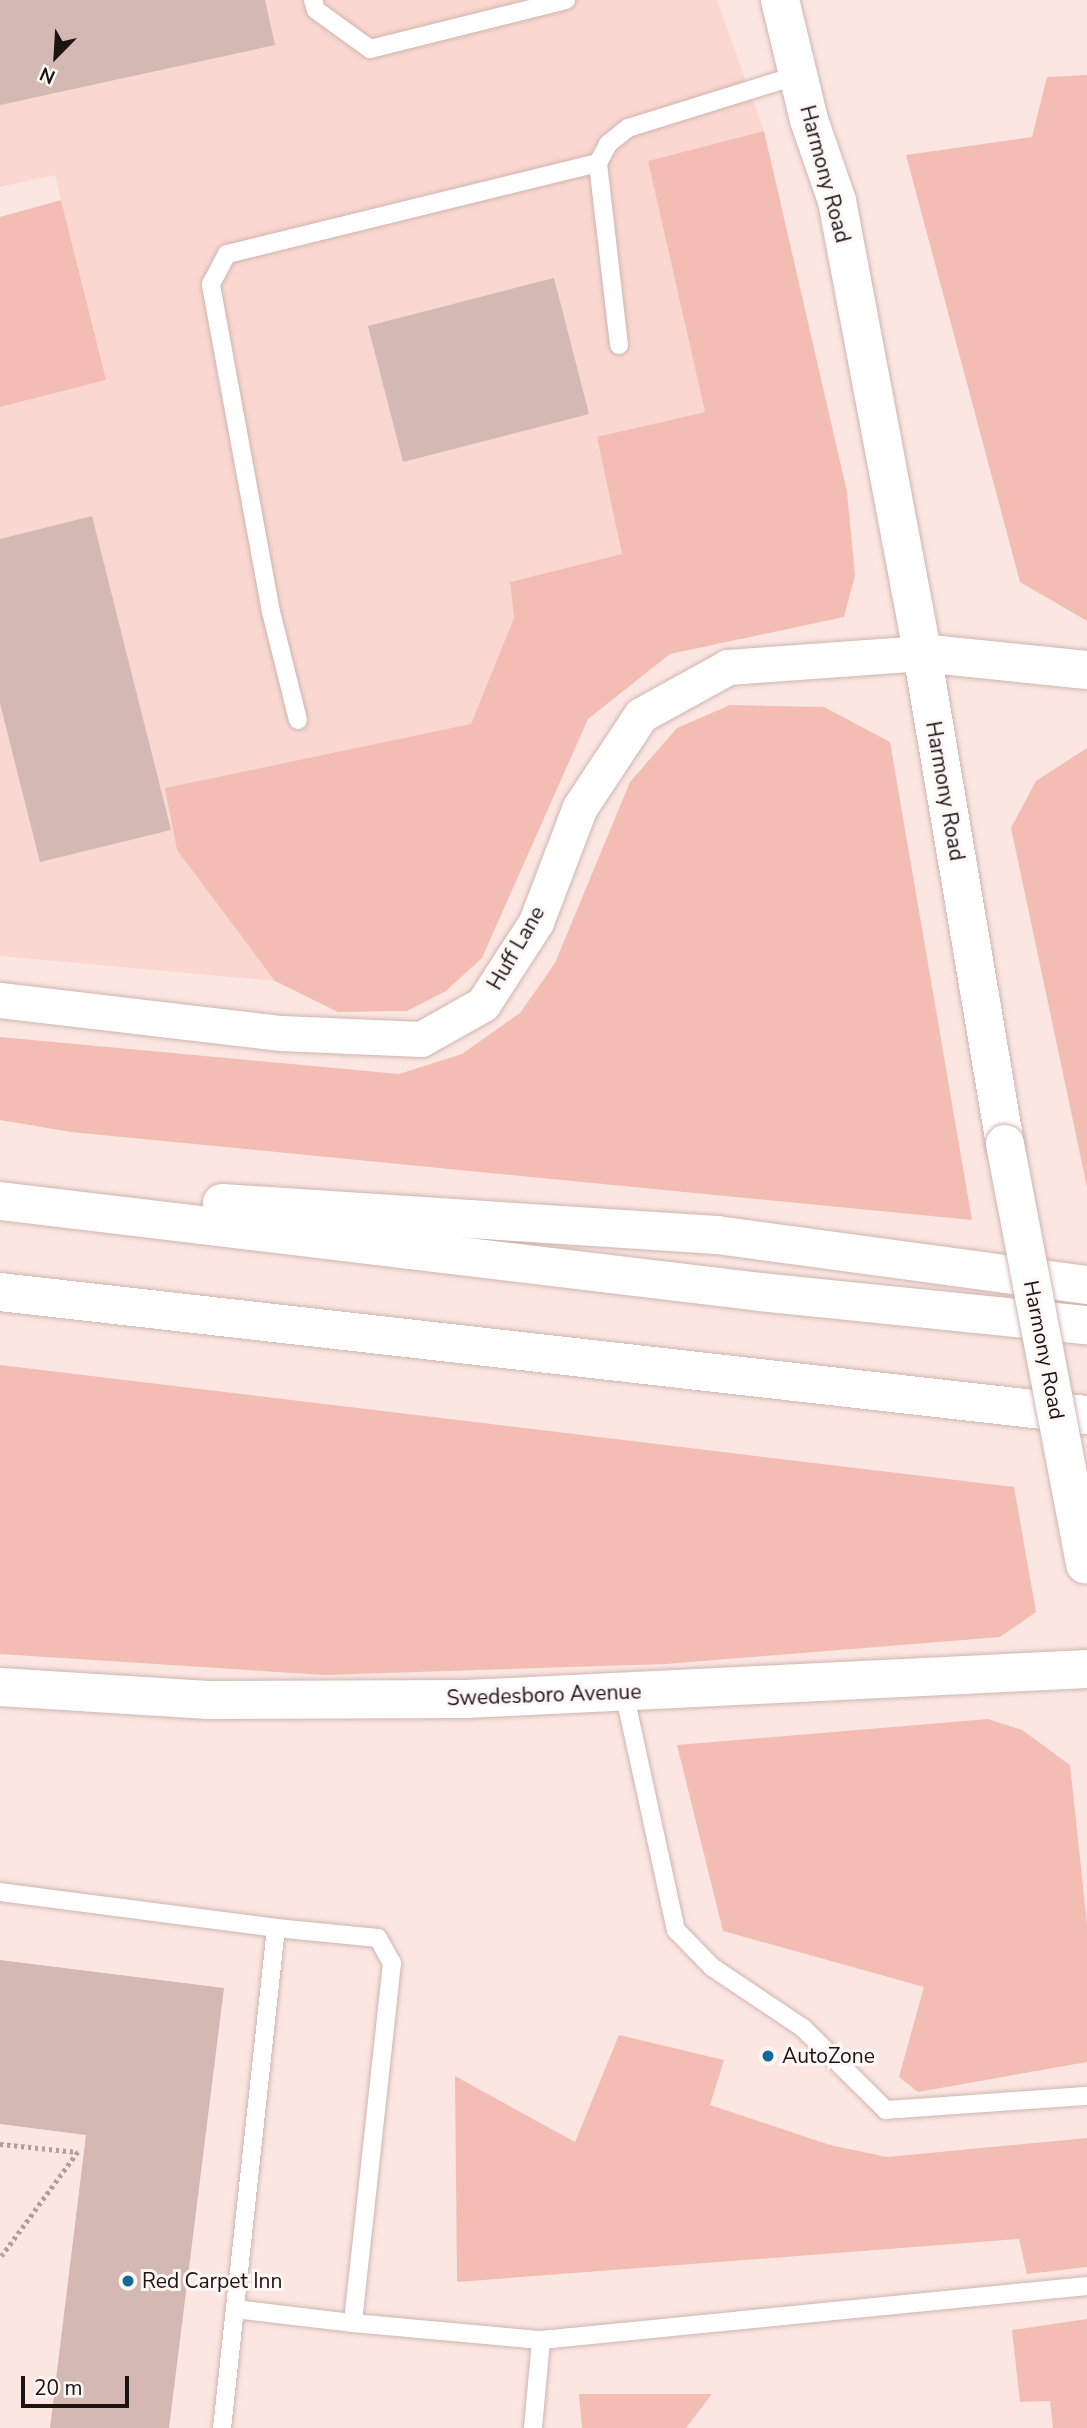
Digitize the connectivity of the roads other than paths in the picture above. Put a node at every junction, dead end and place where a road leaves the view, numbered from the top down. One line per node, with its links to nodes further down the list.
1 (313, 0): 2 (lane)
2 (566, 0)
3 (780, 0): 4 (main road, Harmony Road)
4 (798, 75): 5 (lane); 7 (main road, Harmony Road)
5 (598, 163): 6 (lane); 9 (lane)
6 (619, 345)
7 (922, 653): 8 (main road); 10 (street, Huff Lane); 17 (main road, Harmony Road, bridge)
8 (1087, 670)
9 (298, 720)
10 (0, 1000)
11 (0, 1189): 13 (main road)
12 (0, 1201): 15 (main road)
13 (1087, 1285)
14 (0, 1292): 16 (main road)
15 (1087, 1325)
16 (1087, 1415)
17 (1086, 1576)
18 (1087, 1669): 20 (main road, Swedesboro Avenue)
19 (0, 1687): 20 (main road, Swedesboro Avenue)
20 (624, 1692): 23 (lane)
21 (0, 1892): 22 (lane)
22 (276, 1928): 25 (lane); 26 (lane)
23 (1087, 2096)
24 (1087, 2286): 27 (lane)
25 (235, 2309): 26 (lane); 28 (lane)
26 (354, 2323): 27 (lane)
27 (541, 2340): 29 (lane)
28 (222, 2428)
29 (533, 2428)

